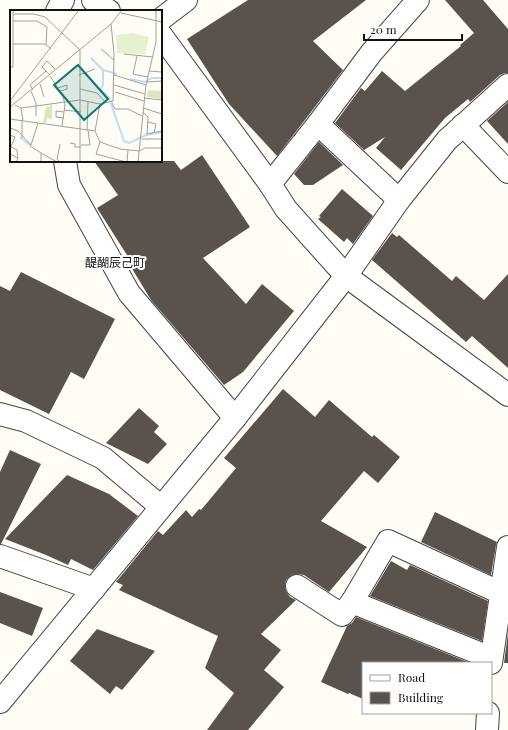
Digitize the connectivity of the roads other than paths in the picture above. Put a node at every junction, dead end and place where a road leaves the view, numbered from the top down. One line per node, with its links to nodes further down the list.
1 (63, 0): 5 (street)
2 (92, 0): 6 (street)
3 (186, 0): 7 (street)
4 (418, 0): 10 (street)
5 (57, 10)
6 (107, 10)
7 (162, 18)
8 (162, 36): 14 (street)
9 (508, 85): 11 (street)
10 (318, 124): 14 (street); 15 (street)
11 (463, 125): 13 (street); 15 (street)
12 (65, 162): 19 (street)
13 (508, 172)
14 (270, 184): 16 (street)
15 (399, 200): 16 (street)
16 (346, 276): 17 (street); 19 (street)
17 (508, 395)
18 (0, 414): 20 (street)
19 (235, 418): 20 (street)
20 (161, 507): 24 (street)
21 (508, 547): 25 (street)
22 (0, 556): 24 (street)
23 (298, 586): 26 (street)
24 (94, 589): 28 (street)
25 (501, 593): 26 (street); 27 (street)
26 (352, 602): 27 (street)
27 (491, 660)
28 (0, 702)
29 (488, 714): 30 (street)
30 (487, 730)

